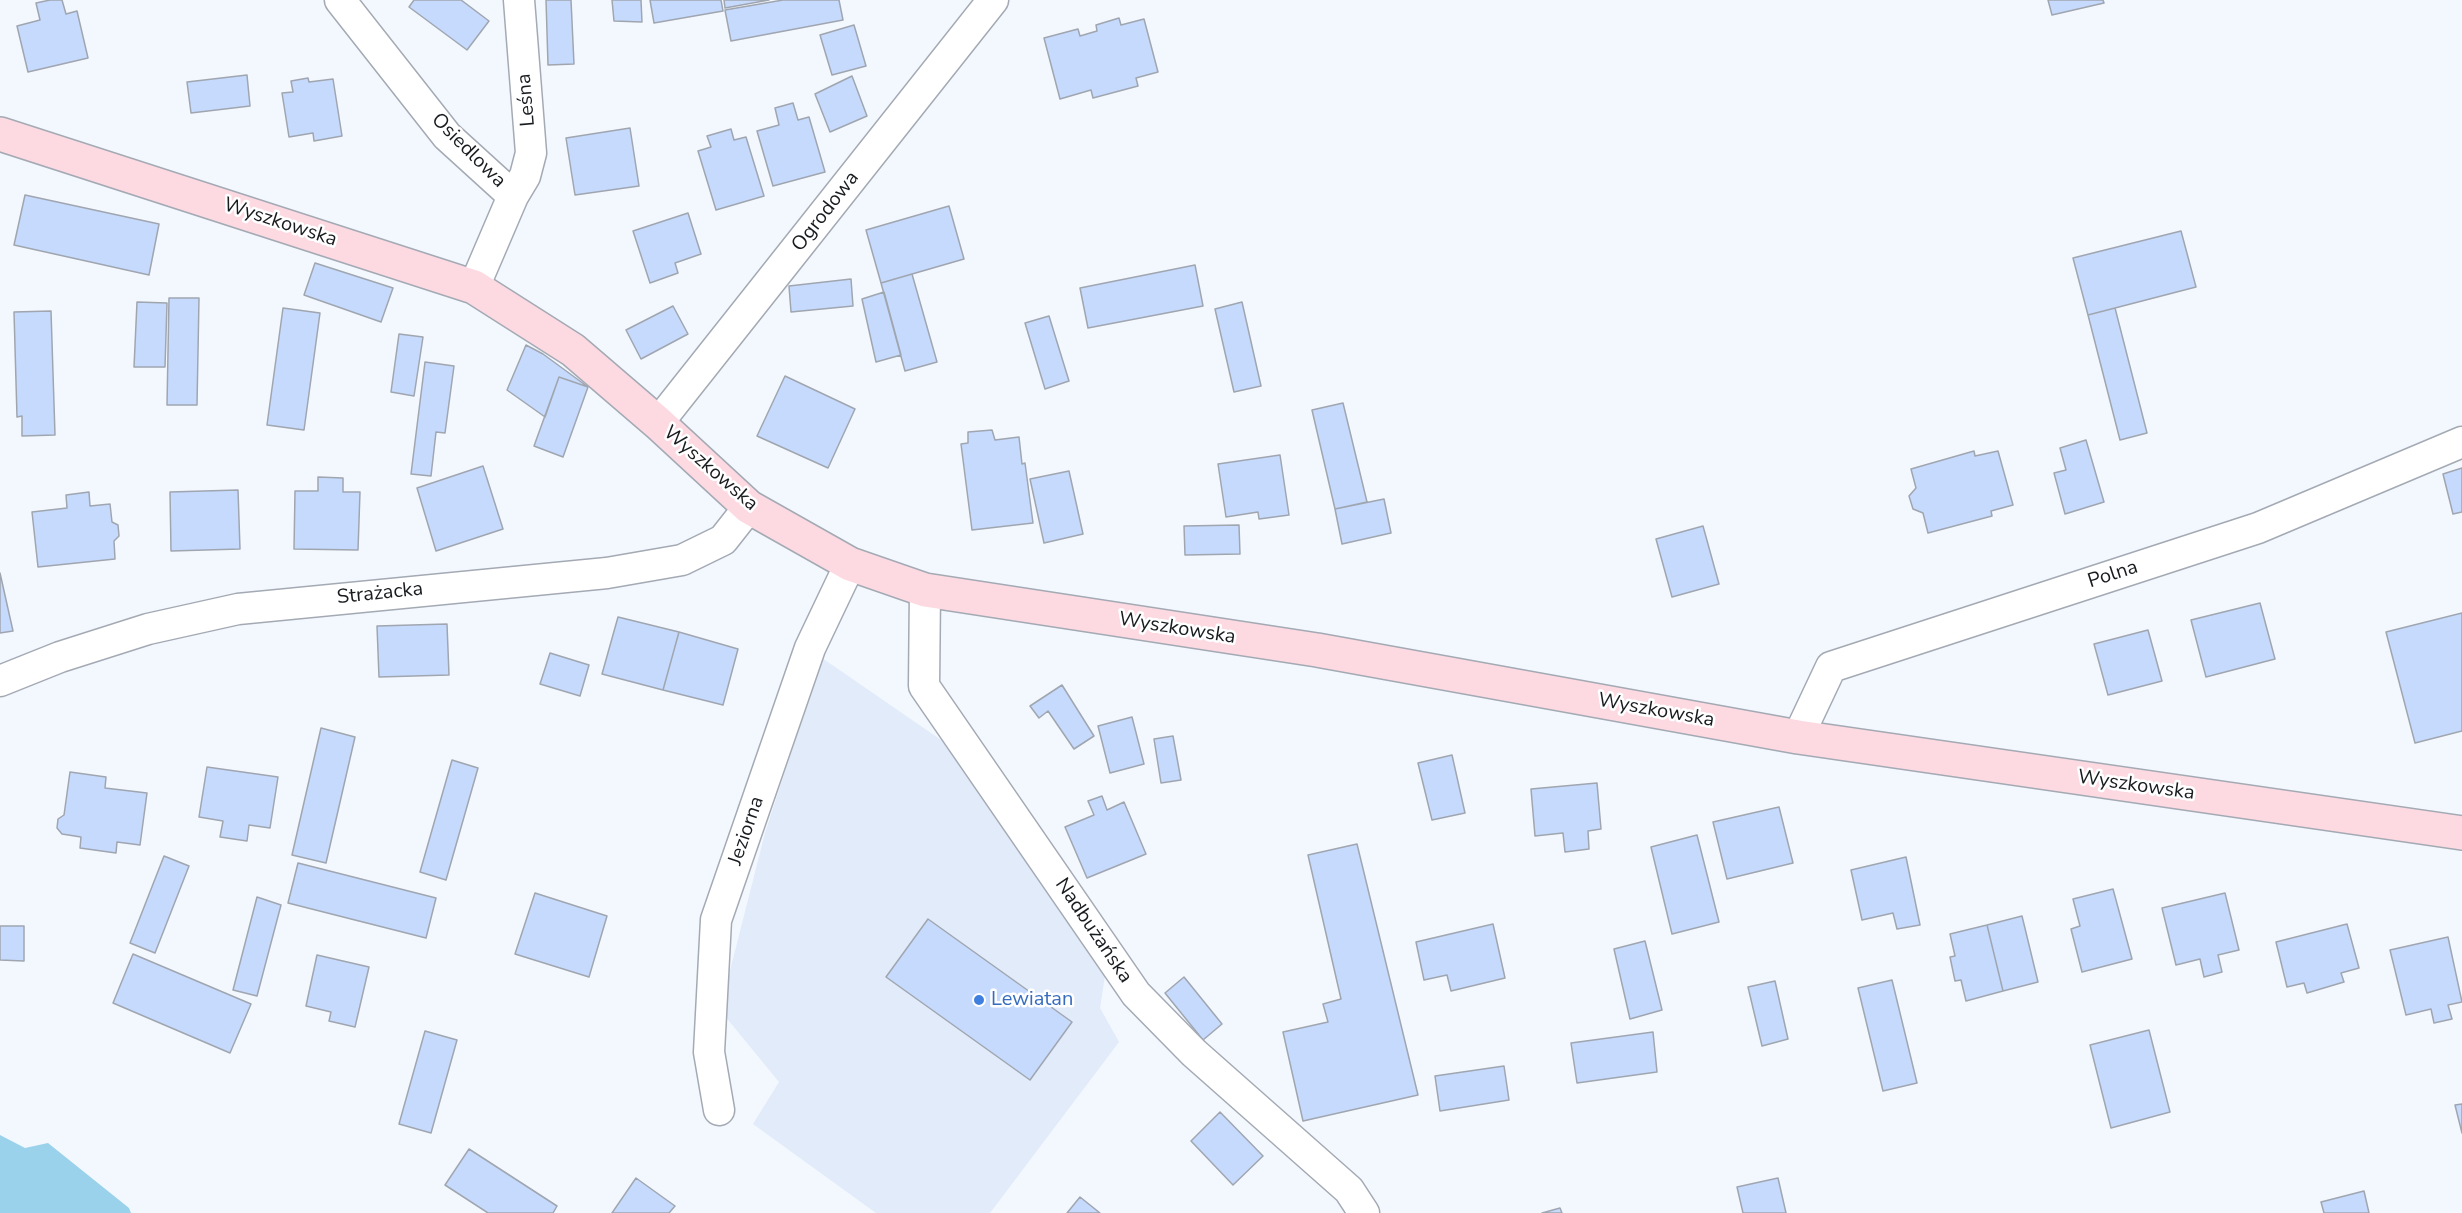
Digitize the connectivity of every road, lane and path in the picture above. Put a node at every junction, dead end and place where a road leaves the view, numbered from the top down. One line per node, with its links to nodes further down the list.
1 (340, 0): 5 (street, Osiedlowa)
2 (519, 0): 5 (street, Leśna)
3 (993, 0): 7 (street, Ogrodowa)
4 (0, 134): 6 (street, Wyszkowska)
5 (513, 196): 6 (street, Osiedlowa)
6 (474, 287): 7 (street, Wyszkowska)
7 (658, 423): 9 (street, Wyszkowska)
8 (2462, 442): 13 (street, Polna)
9 (749, 507): 10 (street, Wyszkowska); 12 (street, Strażacka)
10 (849, 564): 11 (street, Wyszkowska); 15 (street, Jeziorna)
11 (925, 590): 13 (street, Wyszkowska); 16 (street, Nadbużańska)
12 (0, 681)
13 (1798, 737): 14 (street, Wyszkowska)
14 (2462, 833)
15 (719, 1110)
16 (1364, 1213)

